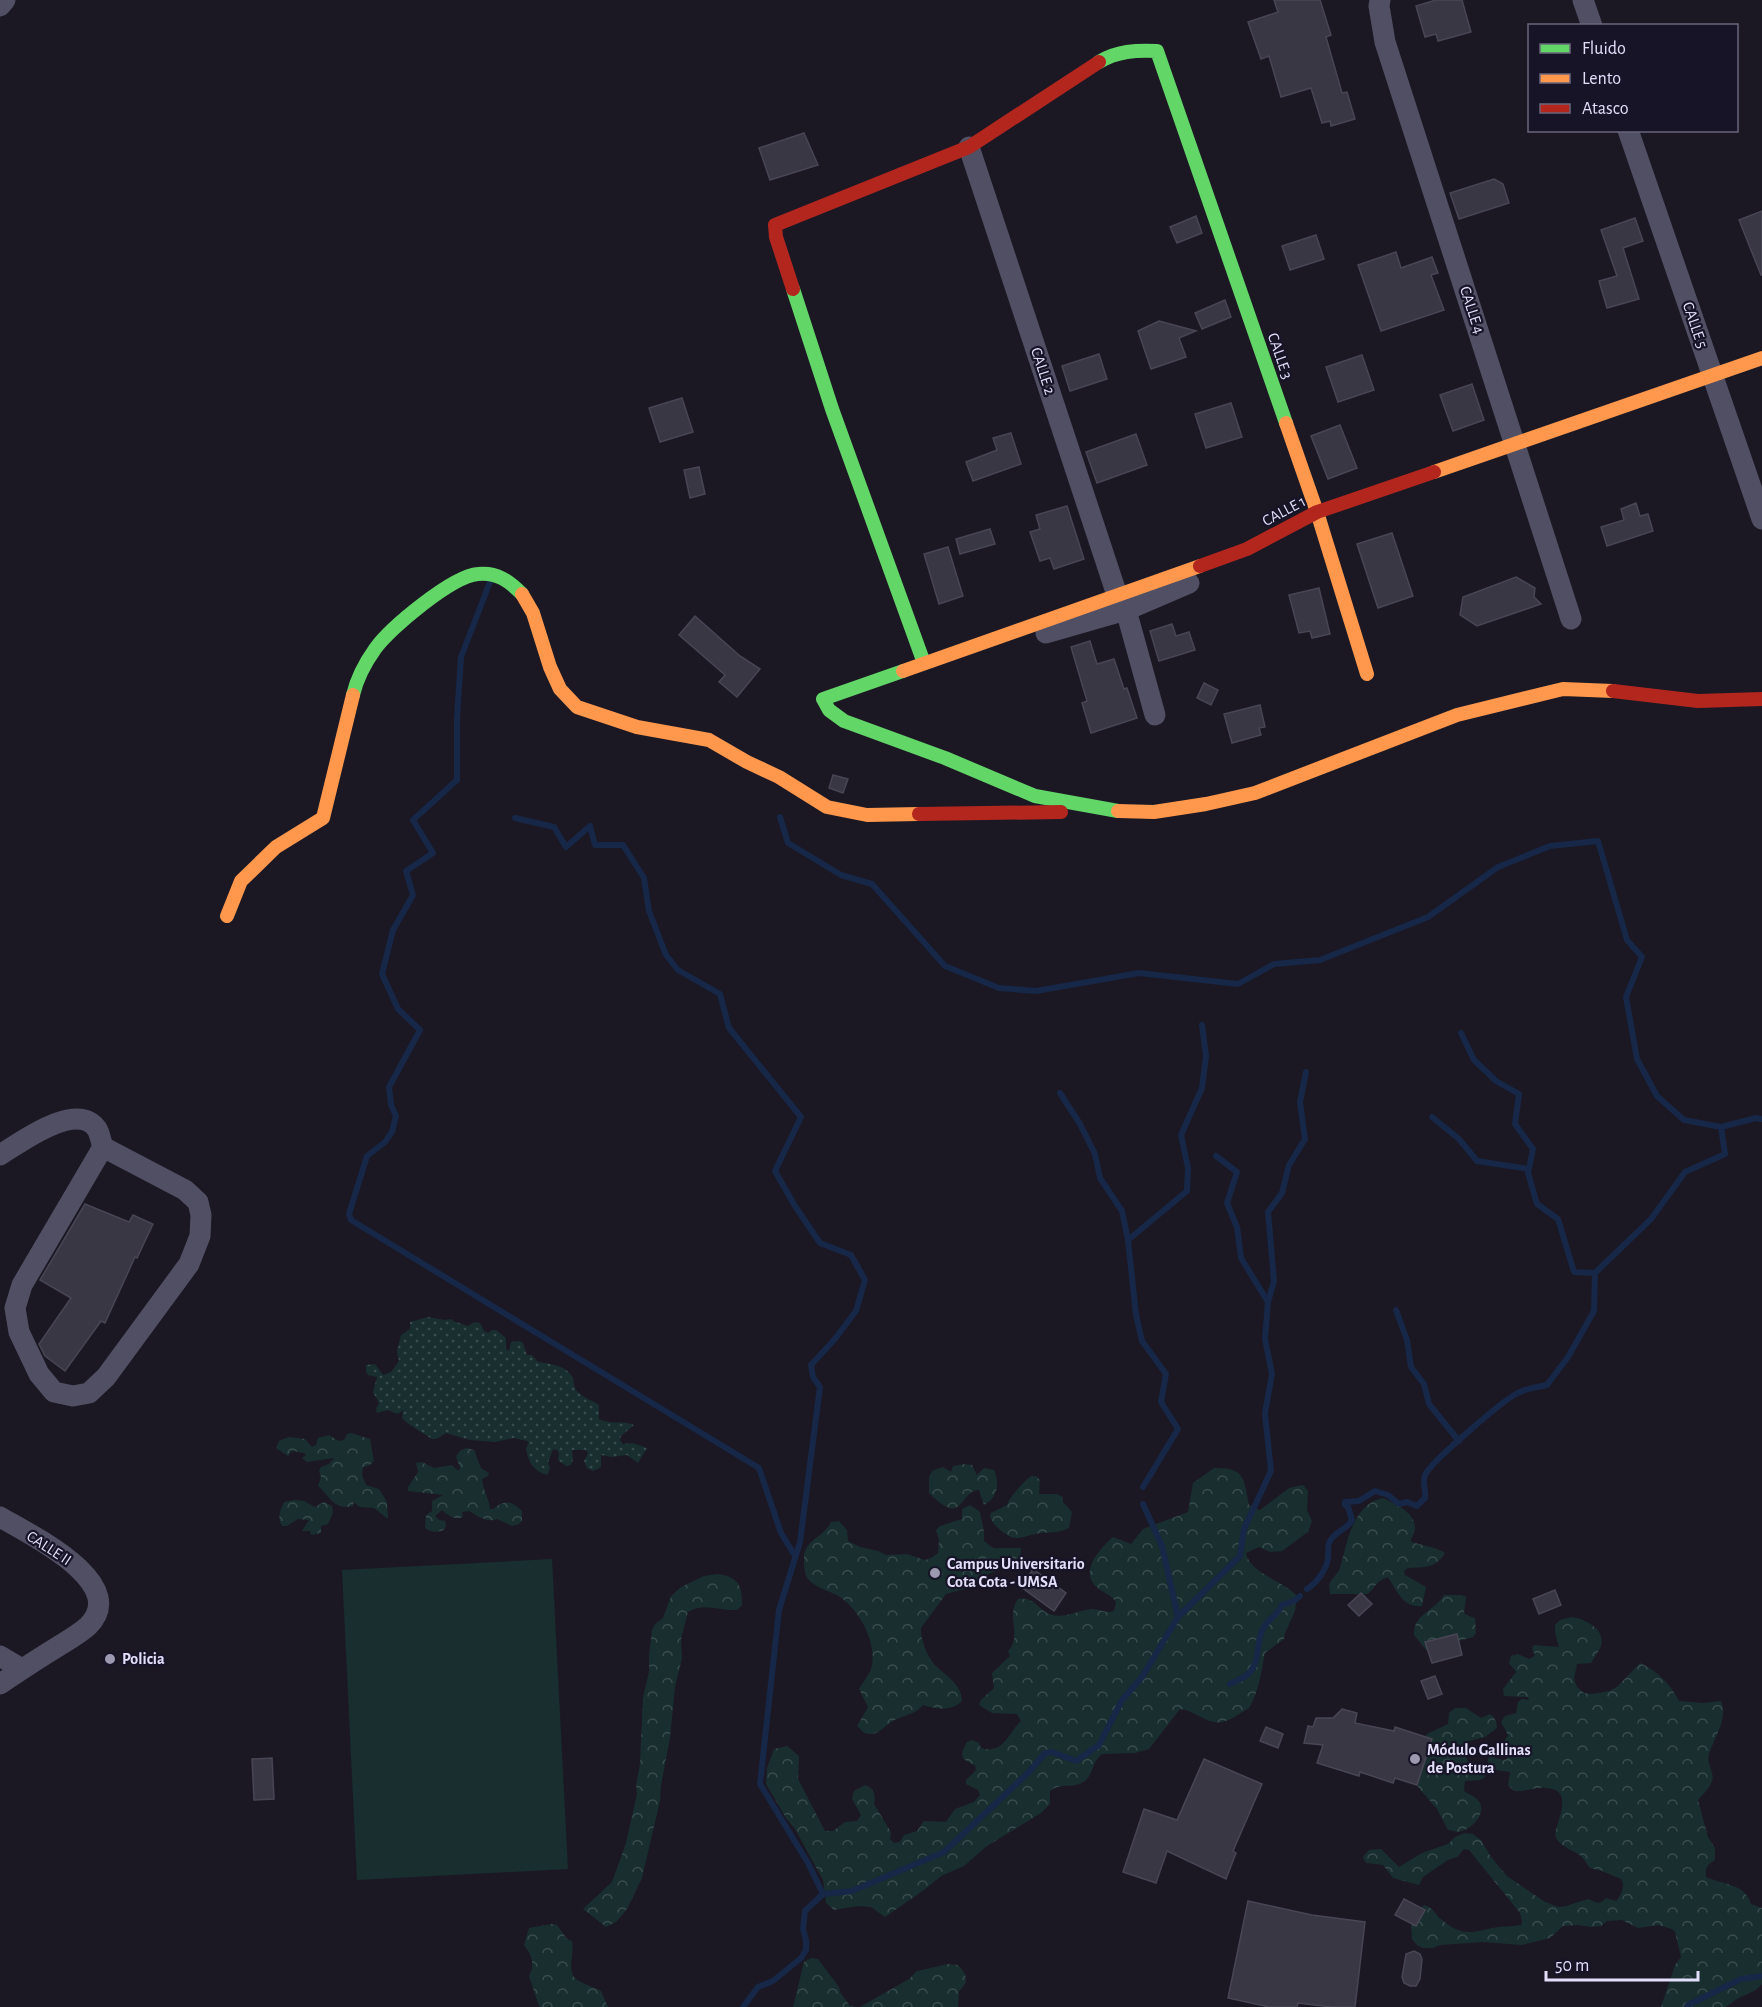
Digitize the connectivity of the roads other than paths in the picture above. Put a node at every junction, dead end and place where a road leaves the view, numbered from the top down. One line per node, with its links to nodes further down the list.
1 (5, 0): 4 (street)
2 (1380, 0): 10 (street, CALLE 4)
3 (1583, 0): 5 (street)
4 (0, 6)
5 (1591, 24)
6 (1629, 132): 9 (street, CALLE 5)
7 (969, 147): 11 (street, CALLE 3); 14 (street, CALLE 2); 17 (street)
8 (1762, 358): 9 (street, CALLE 1)
9 (1712, 375): 10 (street, CALLE 1); 12 (street, CALLE 5)
10 (1515, 443): 11 (street, CALLE 1); 15 (street, CALLE 4)
11 (1317, 512): 13 (street, CALLE 1); 18 (street, CALLE 3)
12 (1762, 519)
13 (1247, 549): 14 (street)
14 (1121, 602): 16 (street); 20 (street, CALLE 2)
15 (1571, 619)
16 (981, 643): 17 (street)
17 (924, 663): 21 (street)
18 (1367, 674)
19 (1762, 699): 21 (street)
20 (1155, 715)
21 (1110, 811): 22 (street)
22 (227, 916)
23 (103, 1147): 23 (street); 24 (street)
24 (0, 1155)
25 (0, 1517): 27 (street, CALLE II)
26 (0, 1656): 27 (street)
27 (22, 1669): 28 (street, CALLE II)
28 (0, 1684)

